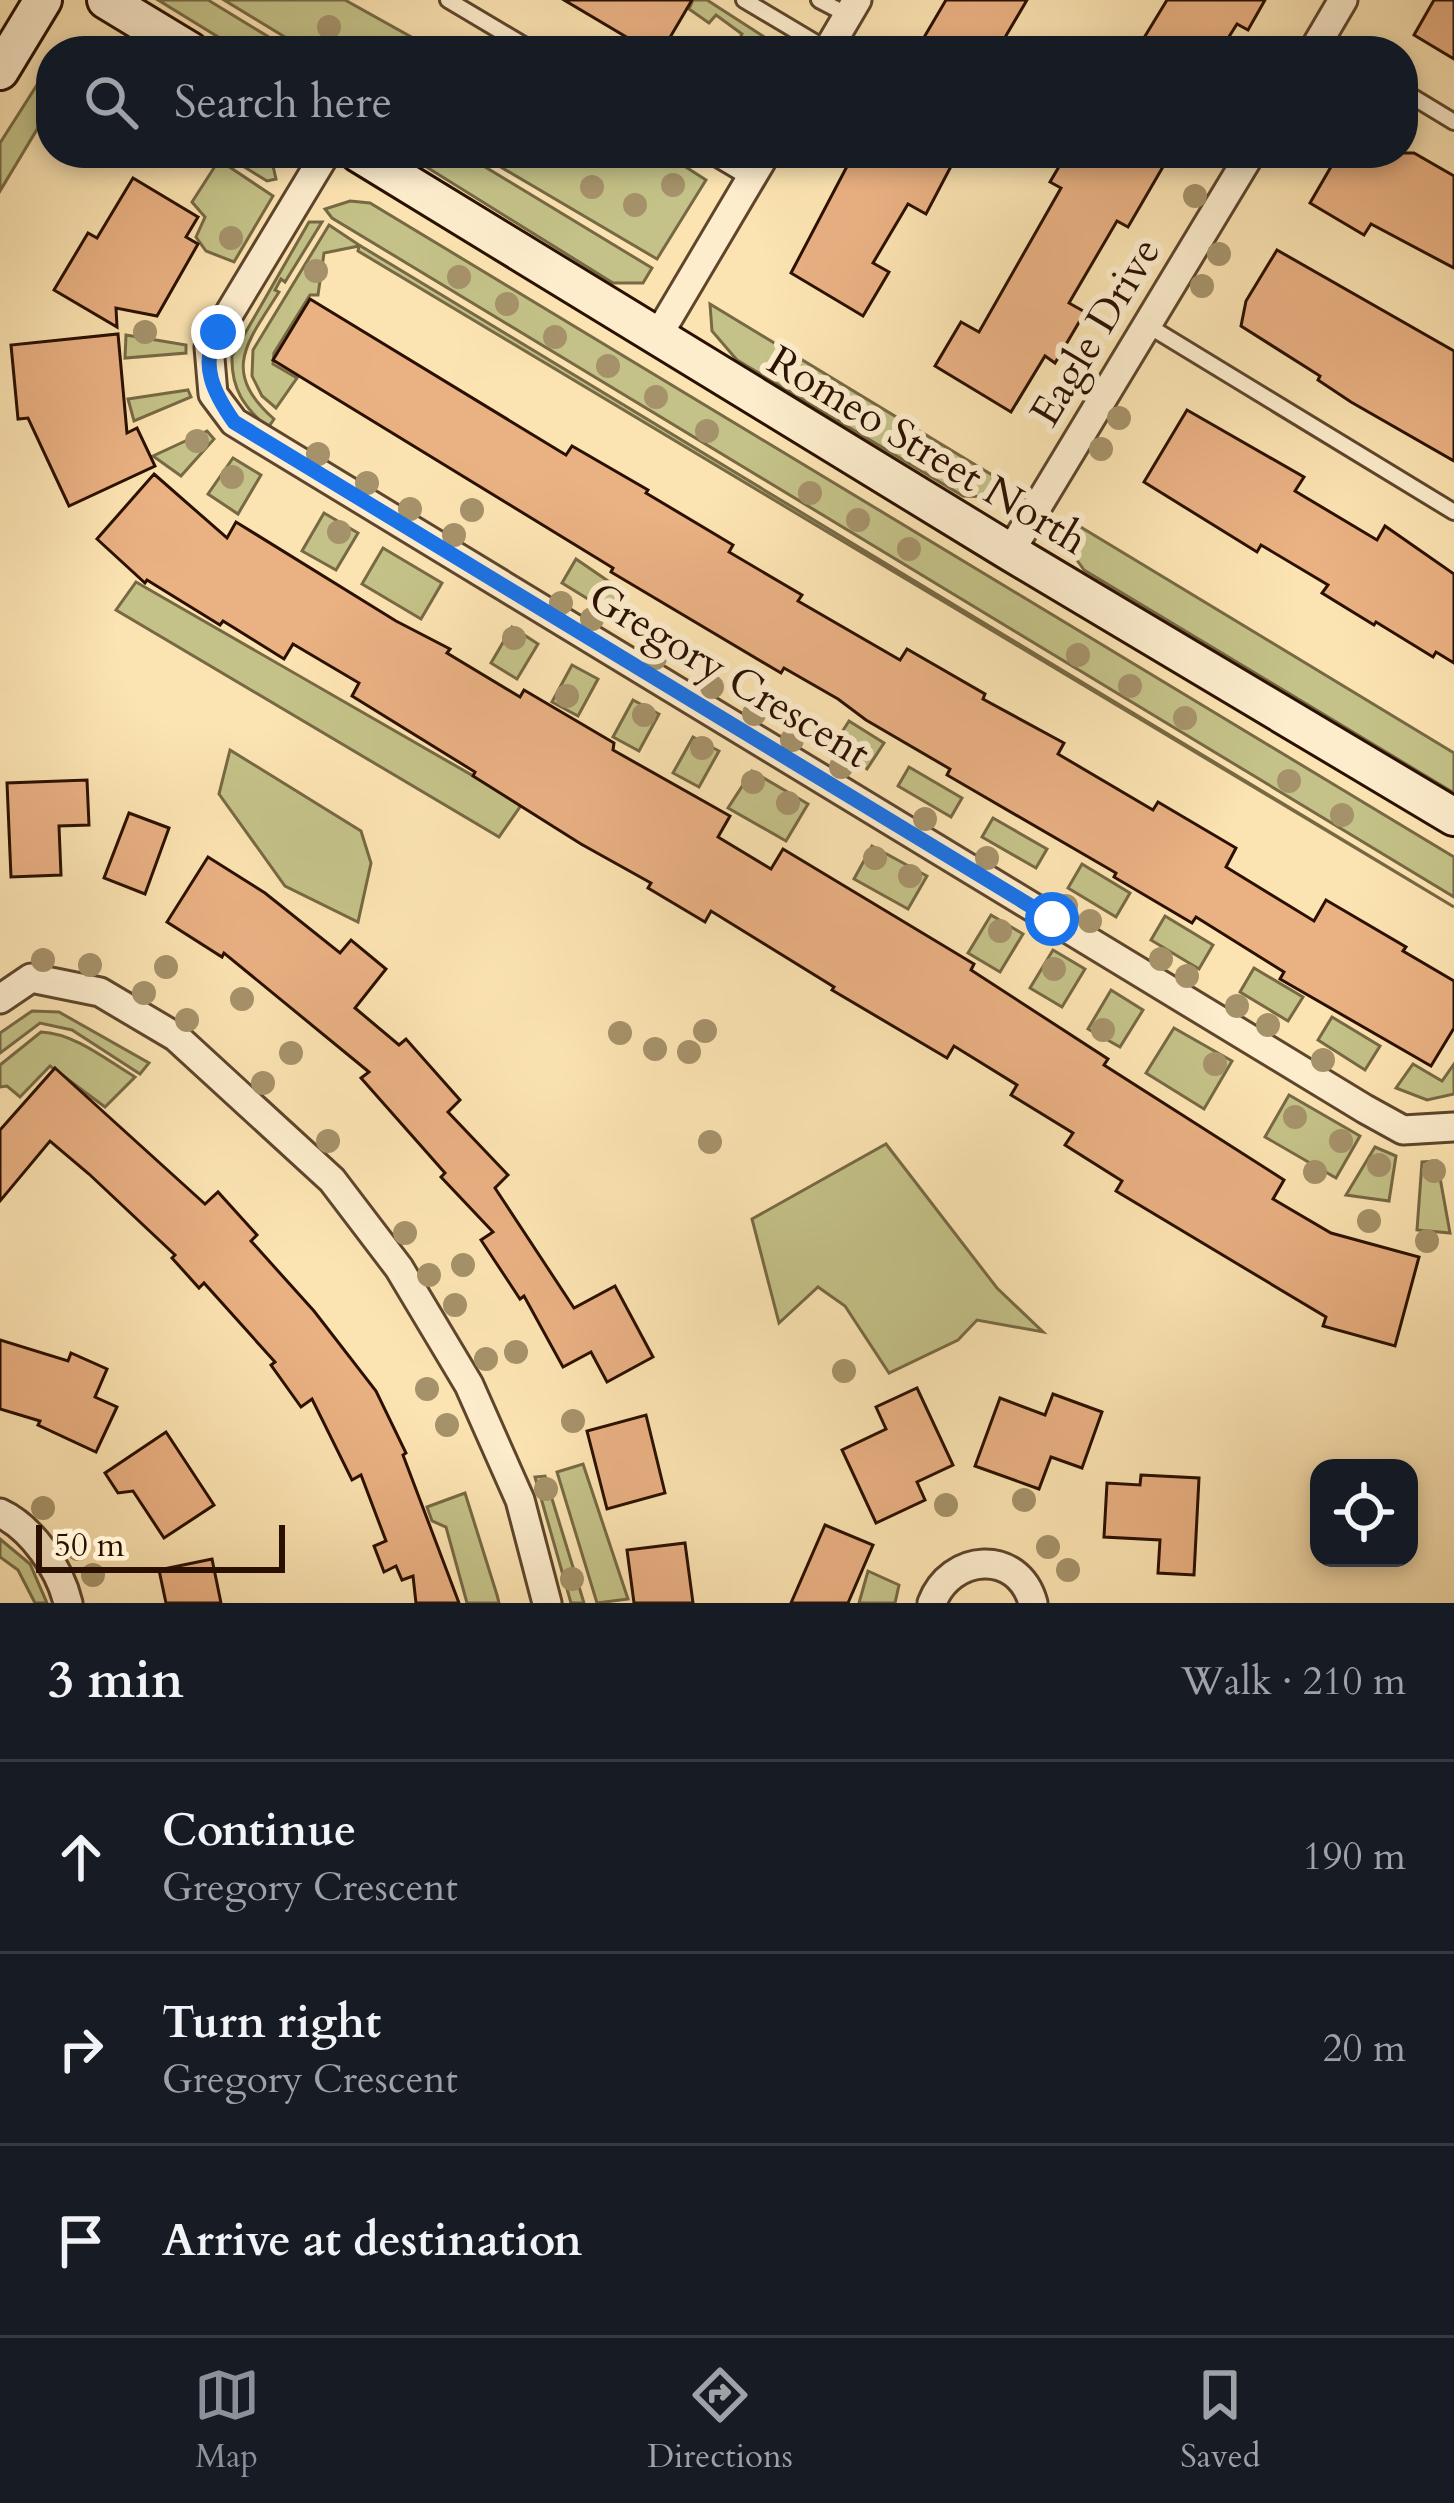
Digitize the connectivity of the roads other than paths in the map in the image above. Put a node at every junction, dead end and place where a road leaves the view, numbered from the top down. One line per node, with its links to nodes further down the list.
1 (43, 0): 13 (main road)
2 (106, 0): 8 (main road)
3 (448, 0): 9 (lane)
4 (744, 0): 10 (lane)
5 (819, 0): 7 (lane)
6 (1343, 0): 12 (street)
7 (852, 8): 11 (street)
8 (165, 36)
9 (509, 36)
10 (803, 36)
11 (836, 36)
12 (1327, 36)
13 (0, 71)
14 (1418, 100): 15 (lane)
15 (1454, 122)
16 (317, 168): 28 (street, Gregory Crescent)
17 (382, 168): 23 (main road, Romeo Street North)
18 (732, 168): 21 (lane)
19 (757, 168): 21 (street)
20 (1242, 168): 22 (street, Eagle Drive)
21 (751, 179): 23 (street)
22 (1147, 325): 24 (lane); 25 (street, Eagle Drive)
23 (657, 337): 25 (main road, Romeo Street North)
24 (1454, 512)
25 (1010, 552): 26 (main road, Romeo Street North)
26 (1454, 818)
27 (0, 999): 31 (street)
28 (1454, 1127)
29 (0, 1513): 30 (street)
30 (68, 1603)
31 (547, 1603)
32 (932, 1603): 33 (street)
33 (1033, 1603)

